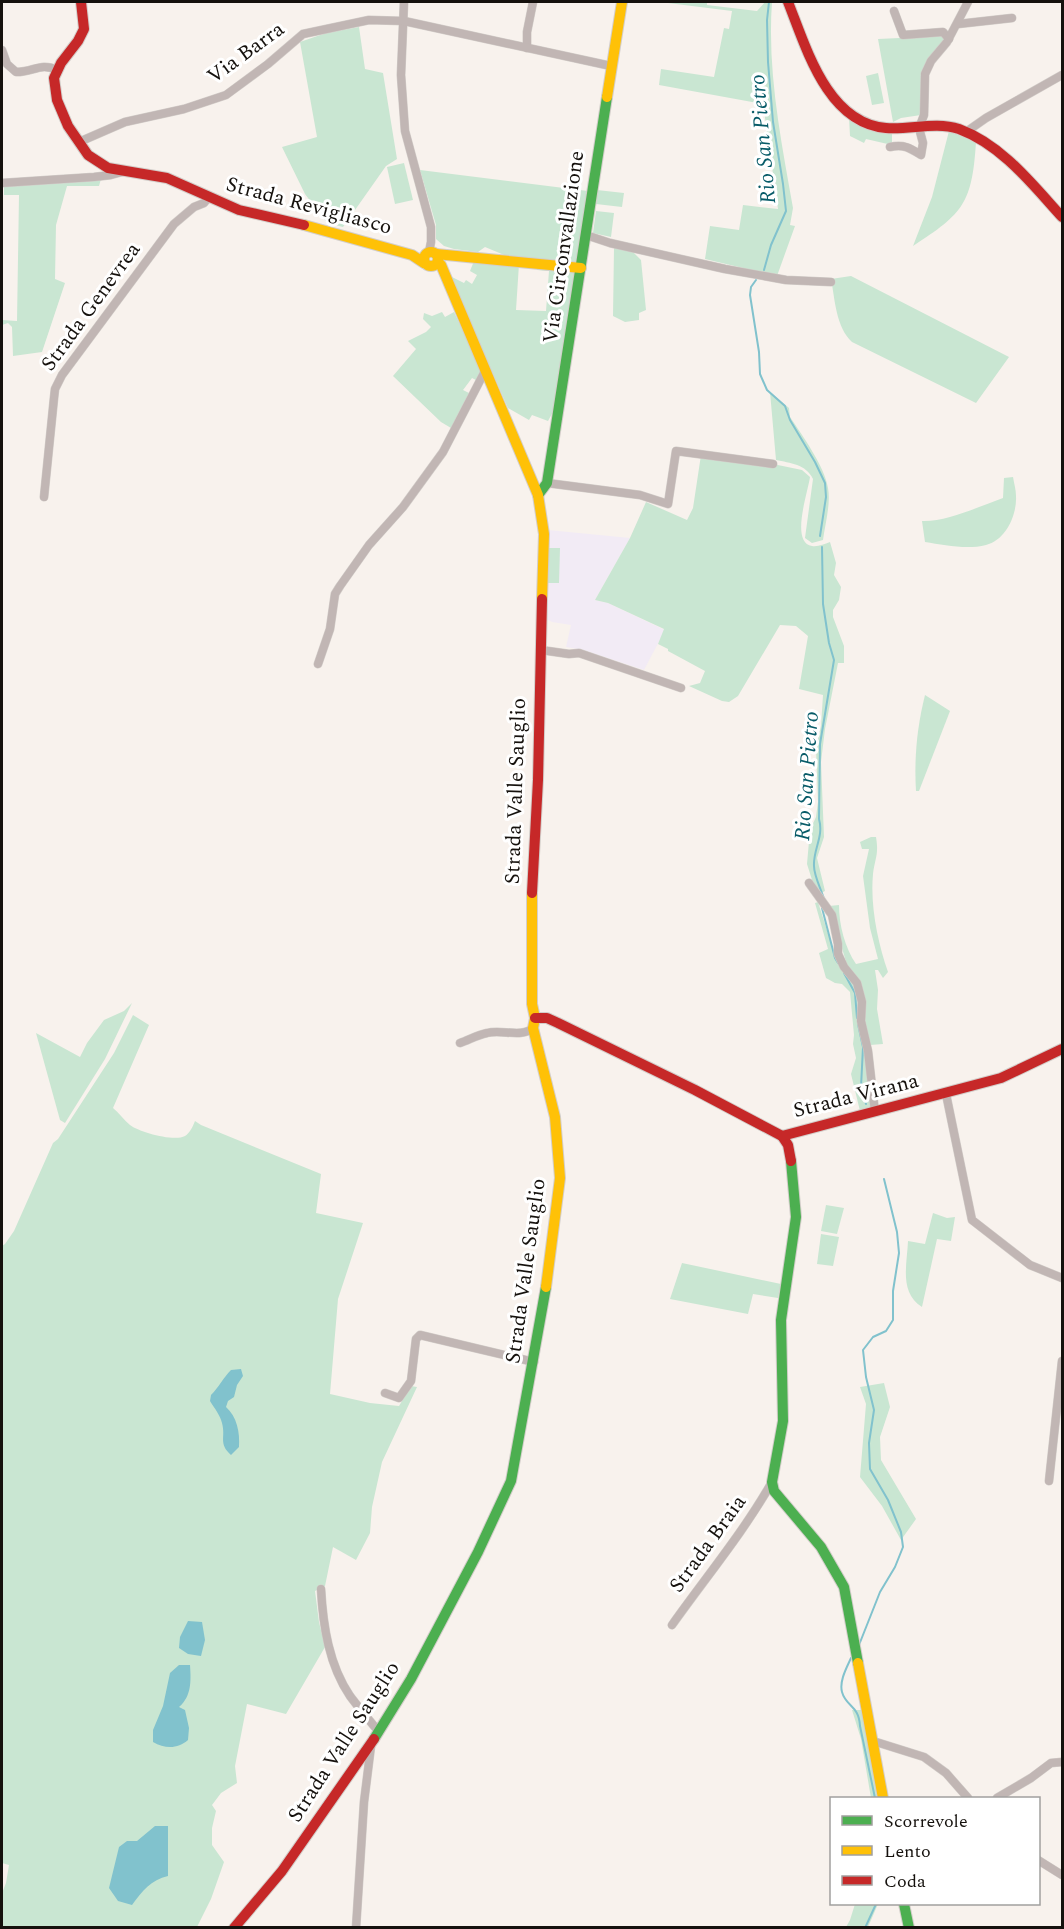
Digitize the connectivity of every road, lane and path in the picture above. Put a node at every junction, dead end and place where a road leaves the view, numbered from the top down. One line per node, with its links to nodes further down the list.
1 (81, 2): 15 (street)
2 (404, 2): 9 (street)
3 (533, 2): 12 (street)
4 (622, 2): 14 (street, Via Circonvallazione)
5 (788, 2): 17 (street)
6 (968, 2): 10 (street)
7 (894, 11): 11 (street)
8 (1012, 18): 10 (street)
9 (404, 21): 12 (street, Via Barra); 19 (street, Via Barra); 26 (street)
10 (958, 24): 11 (street)
11 (949, 39): 17 (street)
12 (527, 48): 14 (street, Via Barra)
13 (2, 50): 15 (street)
14 (611, 66): 25 (street, Via Circonvallazione)
15 (58, 70): 19 (street, Strada Revigliasco)
16 (1062, 75): 18 (street)
17 (919, 128): 18 (street); 20 (street)
18 (966, 132): 24 (street)
19 (79, 142): 21 (street, Strada Revigliasco)
20 (890, 147)
21 (123, 171): 22 (street); 23 (street, Strada Revigliasco)
22 (2, 183)
23 (208, 198): 26 (street, Strada Revigliasco); 33 (street, Strada Genevrea)
24 (1062, 217)
25 (586, 235): 27 (street, Via Circonvallazione); 28 (street)
26 (434, 259): 27 (street, Strada Revigliasco); 29 (street, Strada Valle Sauglio)
27 (581, 268): 31 (street, Via Circonvallazione)
28 (831, 282)
29 (484, 371): 32 (street, Strada Valle Sauglio); 35 (street)
30 (773, 464): 31 (street)
31 (547, 483): 32 (street, Via Circonvallazione)
32 (538, 495): 34 (street, Strada Valle Sauglio)
33 (45, 497)
34 (541, 650): 36 (street); 38 (street, Strada Valle Sauglio)
35 (318, 664)
36 (681, 688)
37 (809, 883): 42 (street)
38 (534, 1023): 39 (street); 43 (street, Strada Virana); 46 (street, Strada Valle Sauglio)
39 (460, 1043)
40 (1062, 1049): 41 (street, Strada Virana)
41 (946, 1094): 42 (street, Strada Virana); 44 (street)
42 (875, 1112): 43 (street, Strada Virana)
43 (782, 1136): 49 (street)
44 (1062, 1278)
45 (1062, 1361): 48 (street)
46 (534, 1362): 47 (street); 52 (street, Strada Valle Sauglio)
47 (385, 1393)
48 (1049, 1481)
49 (772, 1482): 51 (street, Strada Braia); 53 (street)
50 (321, 1589): 52 (street)
51 (672, 1625)
52 (379, 1732): 54 (street, Strada Valle Sauglio)
53 (873, 1741): 56 (street); 57 (street)
54 (371, 1744): 62 (street, Strada Valle Sauglio); 63 (street)
55 (1062, 1762): 58 (street)
56 (883, 1797)
57 (967, 1797)
58 (999, 1797)
59 (1040, 1861): 60 (street)
60 (1062, 1875)
61 (904, 1905): 64 (street)
62 (234, 1928)
63 (356, 1928)
64 (909, 1928)

